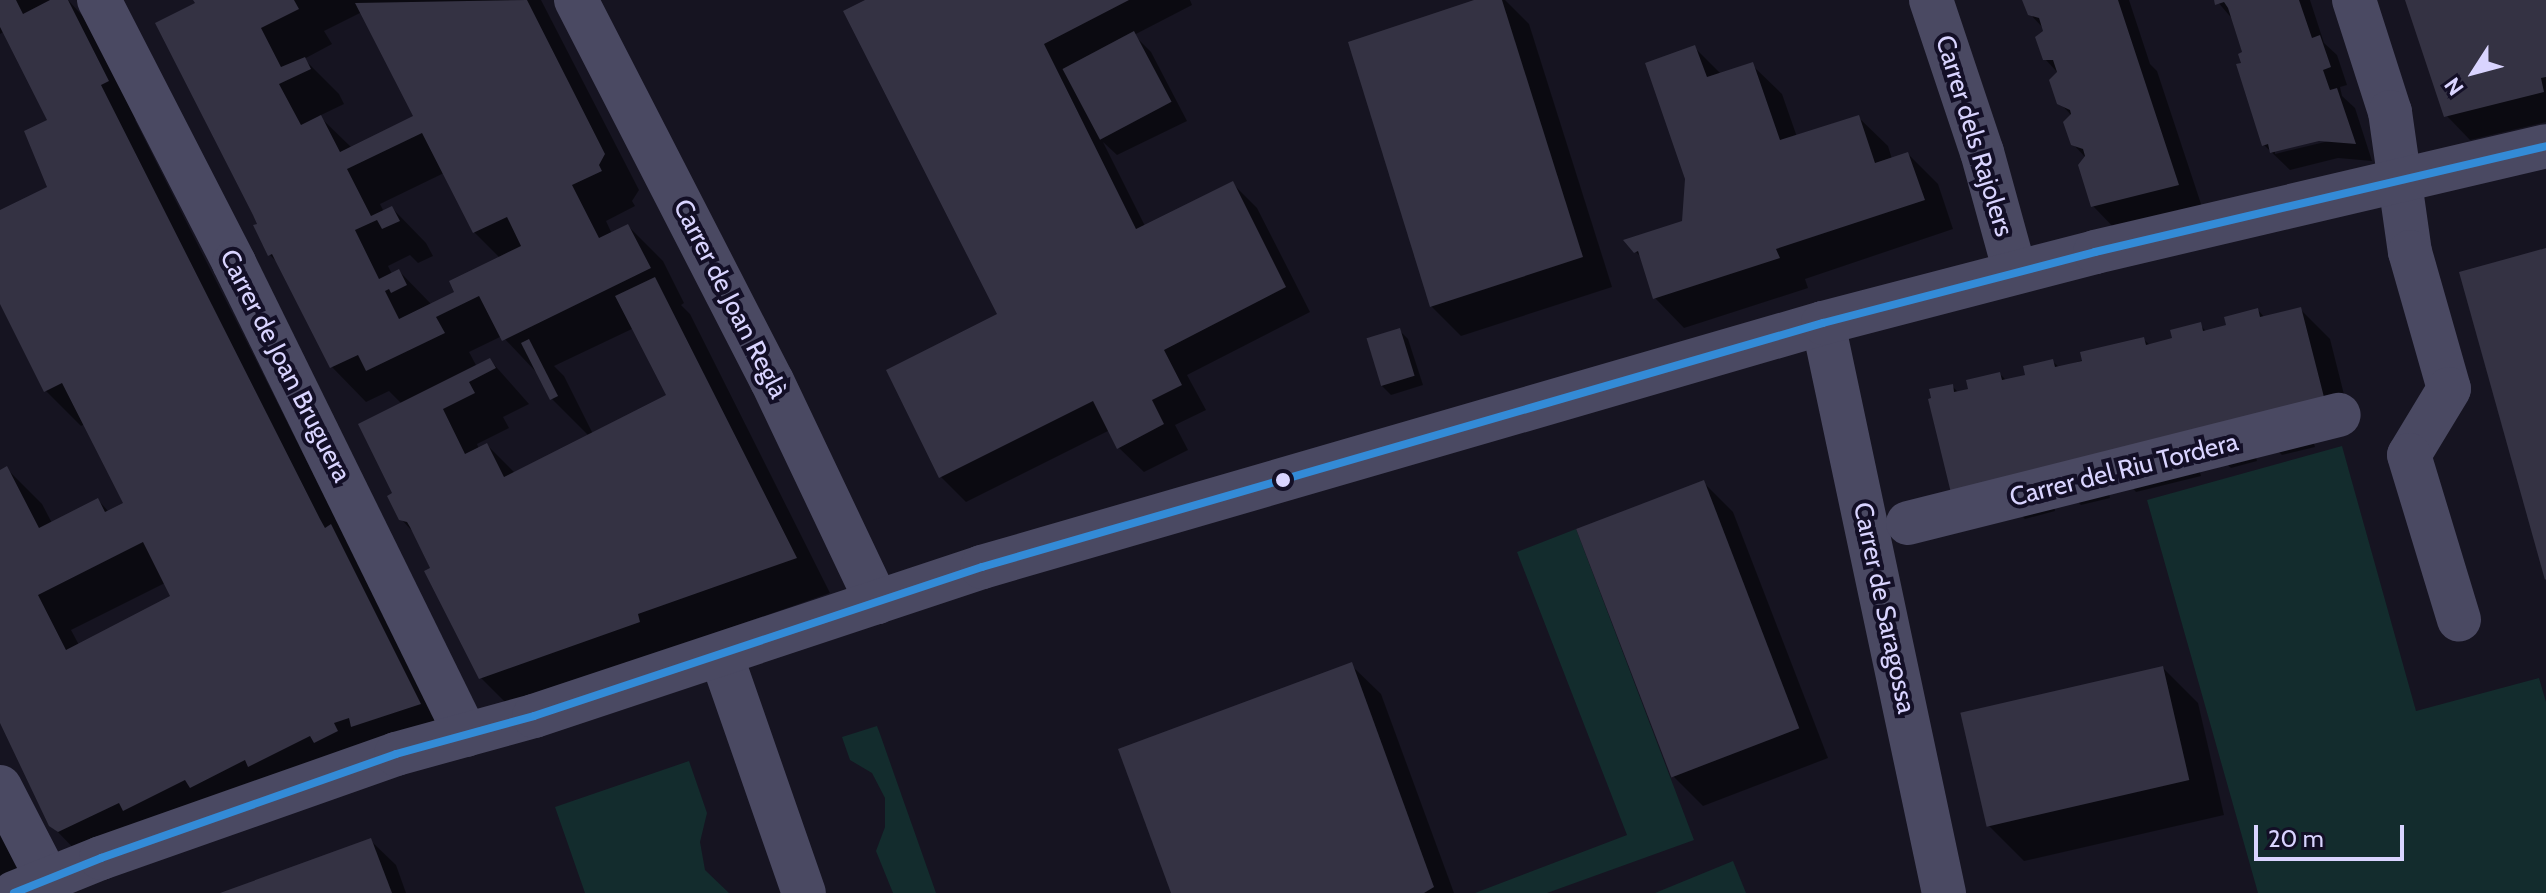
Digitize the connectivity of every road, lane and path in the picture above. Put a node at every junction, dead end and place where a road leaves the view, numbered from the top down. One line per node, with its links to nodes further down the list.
1 (99, 0): 14 (street, Carrer de Joan Bruguera)
2 (576, 0): 11 (street, Carrer de Joan Reglà)
3 (1931, 0): 7 (street, Carrer dels Rajolers)
4 (2354, 0): 6 (street)
5 (2546, 146): 6 (street)
6 (2401, 181): 7 (street); 12 (street)
7 (2015, 272): 8 (street)
8 (1823, 323): 11 (street); 18 (street, Carrer de Saragossa)
9 (2339, 415): 10 (street, Carrer del Riu Tordera)
10 (1908, 523)
11 (877, 602): 13 (street)
12 (2459, 620)
13 (721, 655): 14 (street); 17 (street)
14 (466, 735): 16 (street)
15 (0, 787): 16 (street)
16 (31, 886)
17 (804, 893)
18 (1944, 893)

